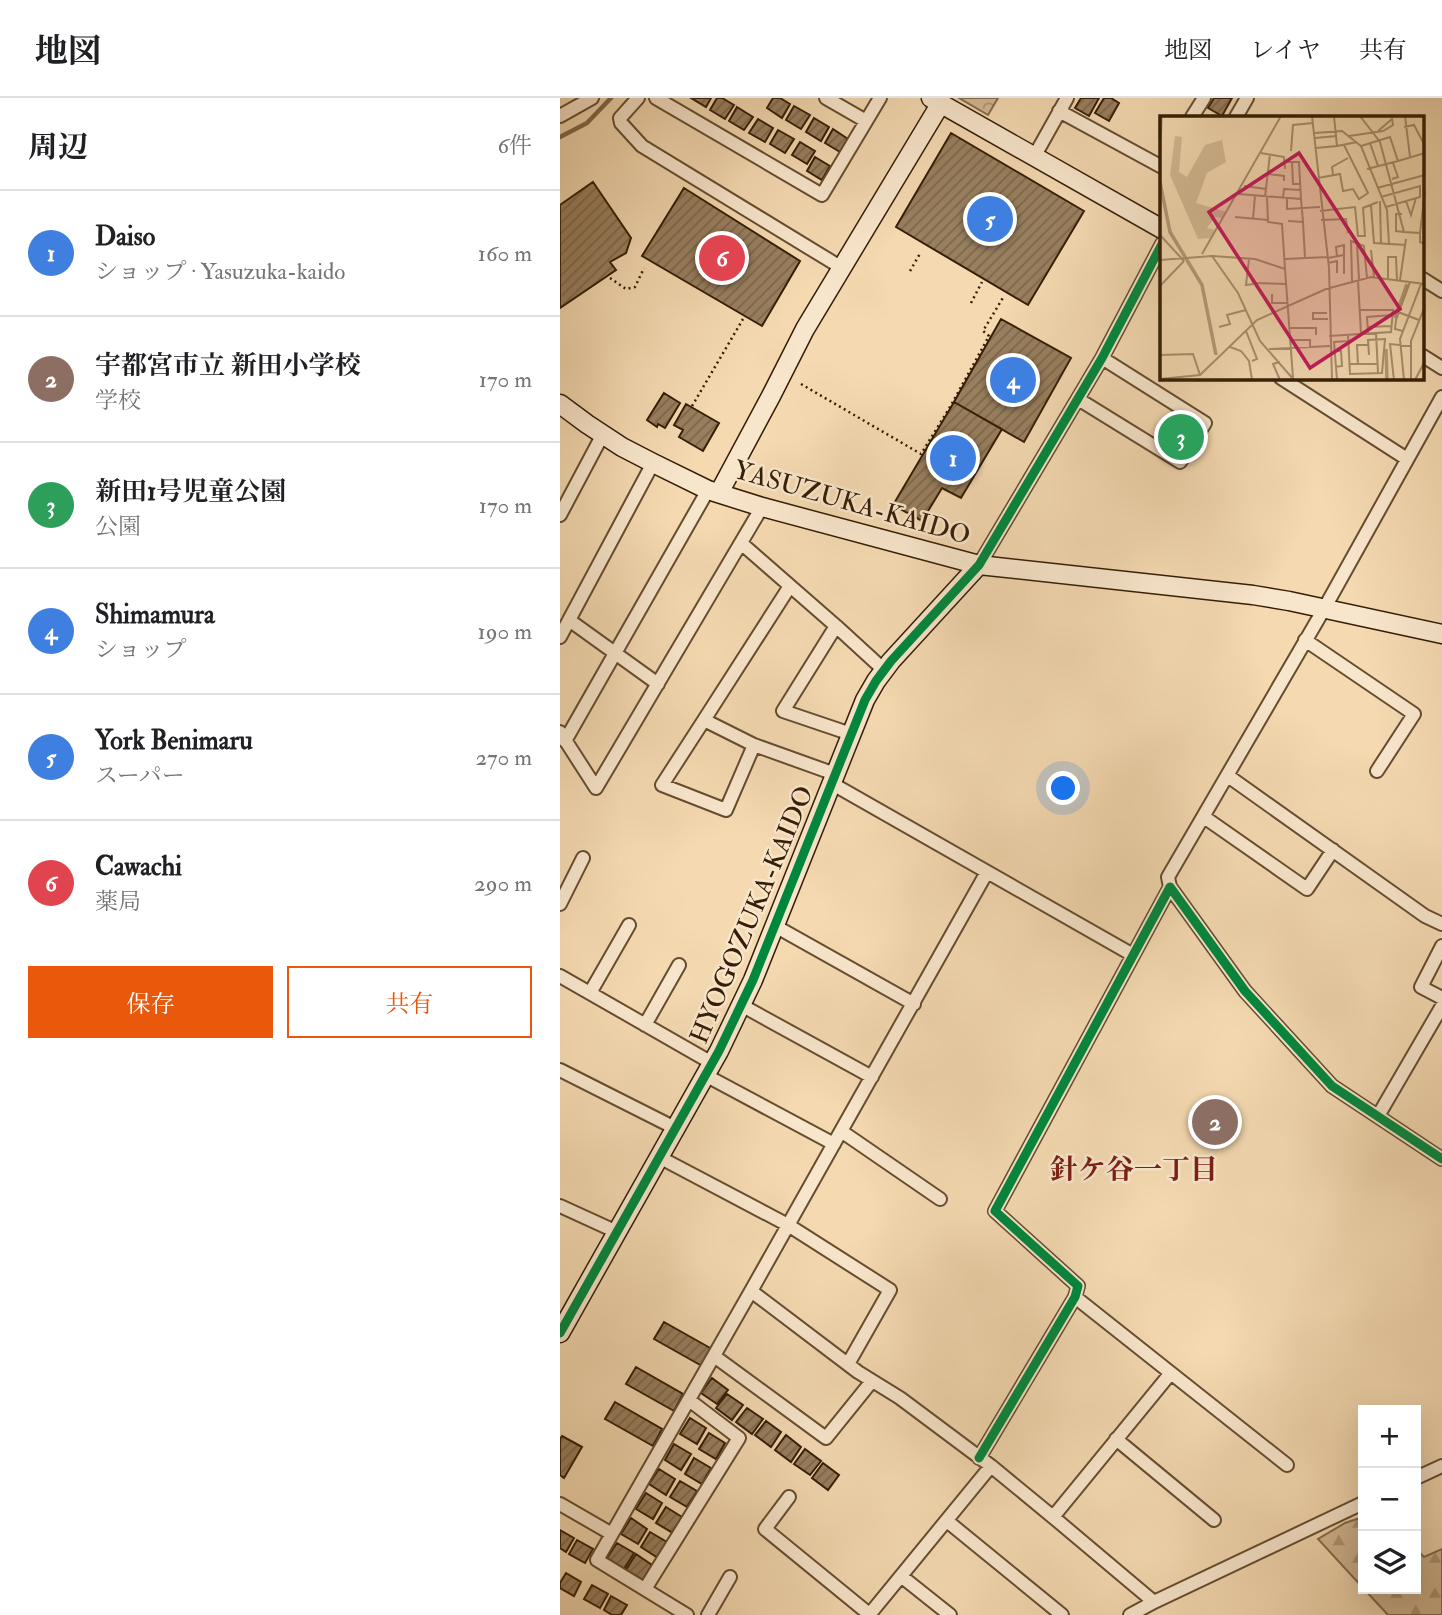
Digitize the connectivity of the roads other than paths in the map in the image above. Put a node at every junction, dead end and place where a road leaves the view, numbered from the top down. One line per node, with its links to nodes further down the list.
1 (592, 98): 10 (street)
2 (638, 98): 17 (street)
3 (656, 98): 12 (street)
4 (826, 98): 12 (street)
5 (880, 98): 12 (street)
6 (1067, 98): 9 (street)
7 (1247, 98): 11 (street)
8 (936, 101): 13 (street); 17 (street)
9 (1059, 111): 13 (street); 14 (street)
10 (560, 116)
11 (1237, 116)
12 (866, 121)
13 (1034, 157): 15 (street)
14 (1160, 166)
15 (1160, 228)
16 (1160, 248): 21 (street)
17 (842, 268): 30 (street)
18 (1424, 280): 19 (street)
19 (1442, 291)
20 (1424, 357): 22 (street)
21 (1102, 358): 25 (street); 25 (street)
22 (1442, 368)
23 (1284, 380): 28 (street)
24 (1442, 397): 28 (street)
25 (1078, 399): 34 (street)
26 (560, 404): 27 (street, YASUZUKA-KAIDO)
27 (603, 434): 29 (street, YASUZUKA-KAIDO); 32 (street)
28 (1408, 459): 36 (street)
29 (653, 463): 30 (street, YASUZUKA-KAIDO); 37 (street)
30 (713, 491): 31 (street, YASUZUKA-KAIDO); 42 (street)
31 (762, 507): 33 (street); 34 (street, YASUZUKA-KAIDO)
32 (560, 515)
33 (741, 543): 35 (street); 44 (street)
34 (979, 565): 36 (street, YASUZUKA-KAIDO); 43 (street, HYOGOZUKA-KAIDO)
35 (790, 586): 38 (street); 45 (street)
36 (1324, 609): 39 (street, YASUZUKA-KAIDO); 41 (street)
37 (569, 620): 40 (street); 42 (street)
38 (836, 626): 43 (street); 46 (street)
39 (1442, 634)
40 (560, 637)
41 (1305, 640): 49 (street); 50 (street)
42 (615, 653): 44 (street); 47 (street)
43 (884, 670): 46 (street, HYOGOZUKA-KAIDO)
44 (658, 684): 47 (street)
45 (704, 720): 48 (street); 48 (street)
46 (851, 734): 51 (street, HYOGOZUKA-KAIDO)
47 (563, 736)
48 (754, 745): 51 (street)
49 (1377, 771)
50 (1228, 776): 52 (street); 53 (street)
51 (833, 779): 55 (street); 60 (street, HYOGOZUKA-KAIDO)
52 (1204, 817): 53 (street); 56 (street)
53 (1333, 850): 58 (street)
54 (583, 858): 57 (street)
55 (987, 872): 62 (street); 67 (street)
56 (1170, 887): 62 (street); 74 (street)
57 (560, 904)
58 (1442, 924)
59 (629, 925): 65 (street)
60 (775, 926): 67 (street); 68 (street, HYOGOZUKA-KAIDO)
61 (1442, 946): 66 (street)
62 (1133, 955): 85 (street)
63 (679, 965): 70 (street)
64 (560, 976): 65 (street)
65 (590, 993): 70 (street)
66 (1442, 998)
67 (914, 1003): 73 (street)
68 (741, 1005): 72 (street, HYOGOZUKA-KAIDO); 73 (street)
69 (1442, 1006): 74 (street)
70 (645, 1025): 72 (street)
71 (560, 1070): 75 (street)
72 (708, 1070): 75 (street, HYOGOZUKA-KAIDO); 77 (street)
73 (872, 1077): 76 (street)
74 (1378, 1116): 79 (street)
75 (675, 1128): 78 (street, HYOGOZUKA-KAIDO)
76 (841, 1131): 77 (street); 80 (street)
77 (834, 1144): 82 (street)
78 (659, 1157): 82 (street); 83 (street, HYOGOZUKA-KAIDO)
79 (1442, 1159)
80 (940, 1199)
81 (560, 1206): 83 (street)
82 (788, 1225): 84 (street); 88 (street)
83 (617, 1232): 86 (street, HYOGOZUKA-KAIDO)
84 (751, 1291): 87 (street); 88 (street)
85 (1075, 1297): 89 (street); 93 (street)
86 (560, 1332)
87 (714, 1356): 90 (street); 91 (street)
88 (848, 1364): 90 (street)
89 (1170, 1374): 92 (street); 94 (street)
90 (872, 1381): 93 (street)
91 (689, 1400): 104 (street); 107 (street)
92 (1116, 1439): 101 (street); 102 (street)
93 (979, 1458): 95 (street)
94 (1287, 1465)
95 (990, 1466): 101 (street); 103 (street)
96 (1442, 1466): 97 (street)
97 (1421, 1476)
98 (789, 1497): 111 (street)
99 (560, 1504): 104 (street)
100 (1358, 1505): 108 (street)
101 (1053, 1517): 108 (street)
102 (1214, 1520)
103 (947, 1521): 105 (street); 113 (street)
104 (612, 1534): 107 (street)
105 (901, 1576): 111 (street); 112 (street)
106 (730, 1577): 110 (street)
107 (645, 1589): 109 (street)
108 (1154, 1602): 114 (street)
109 (687, 1615)
110 (708, 1615)
111 (869, 1615)
112 (950, 1615)
113 (1062, 1615)
114 (1130, 1615)

